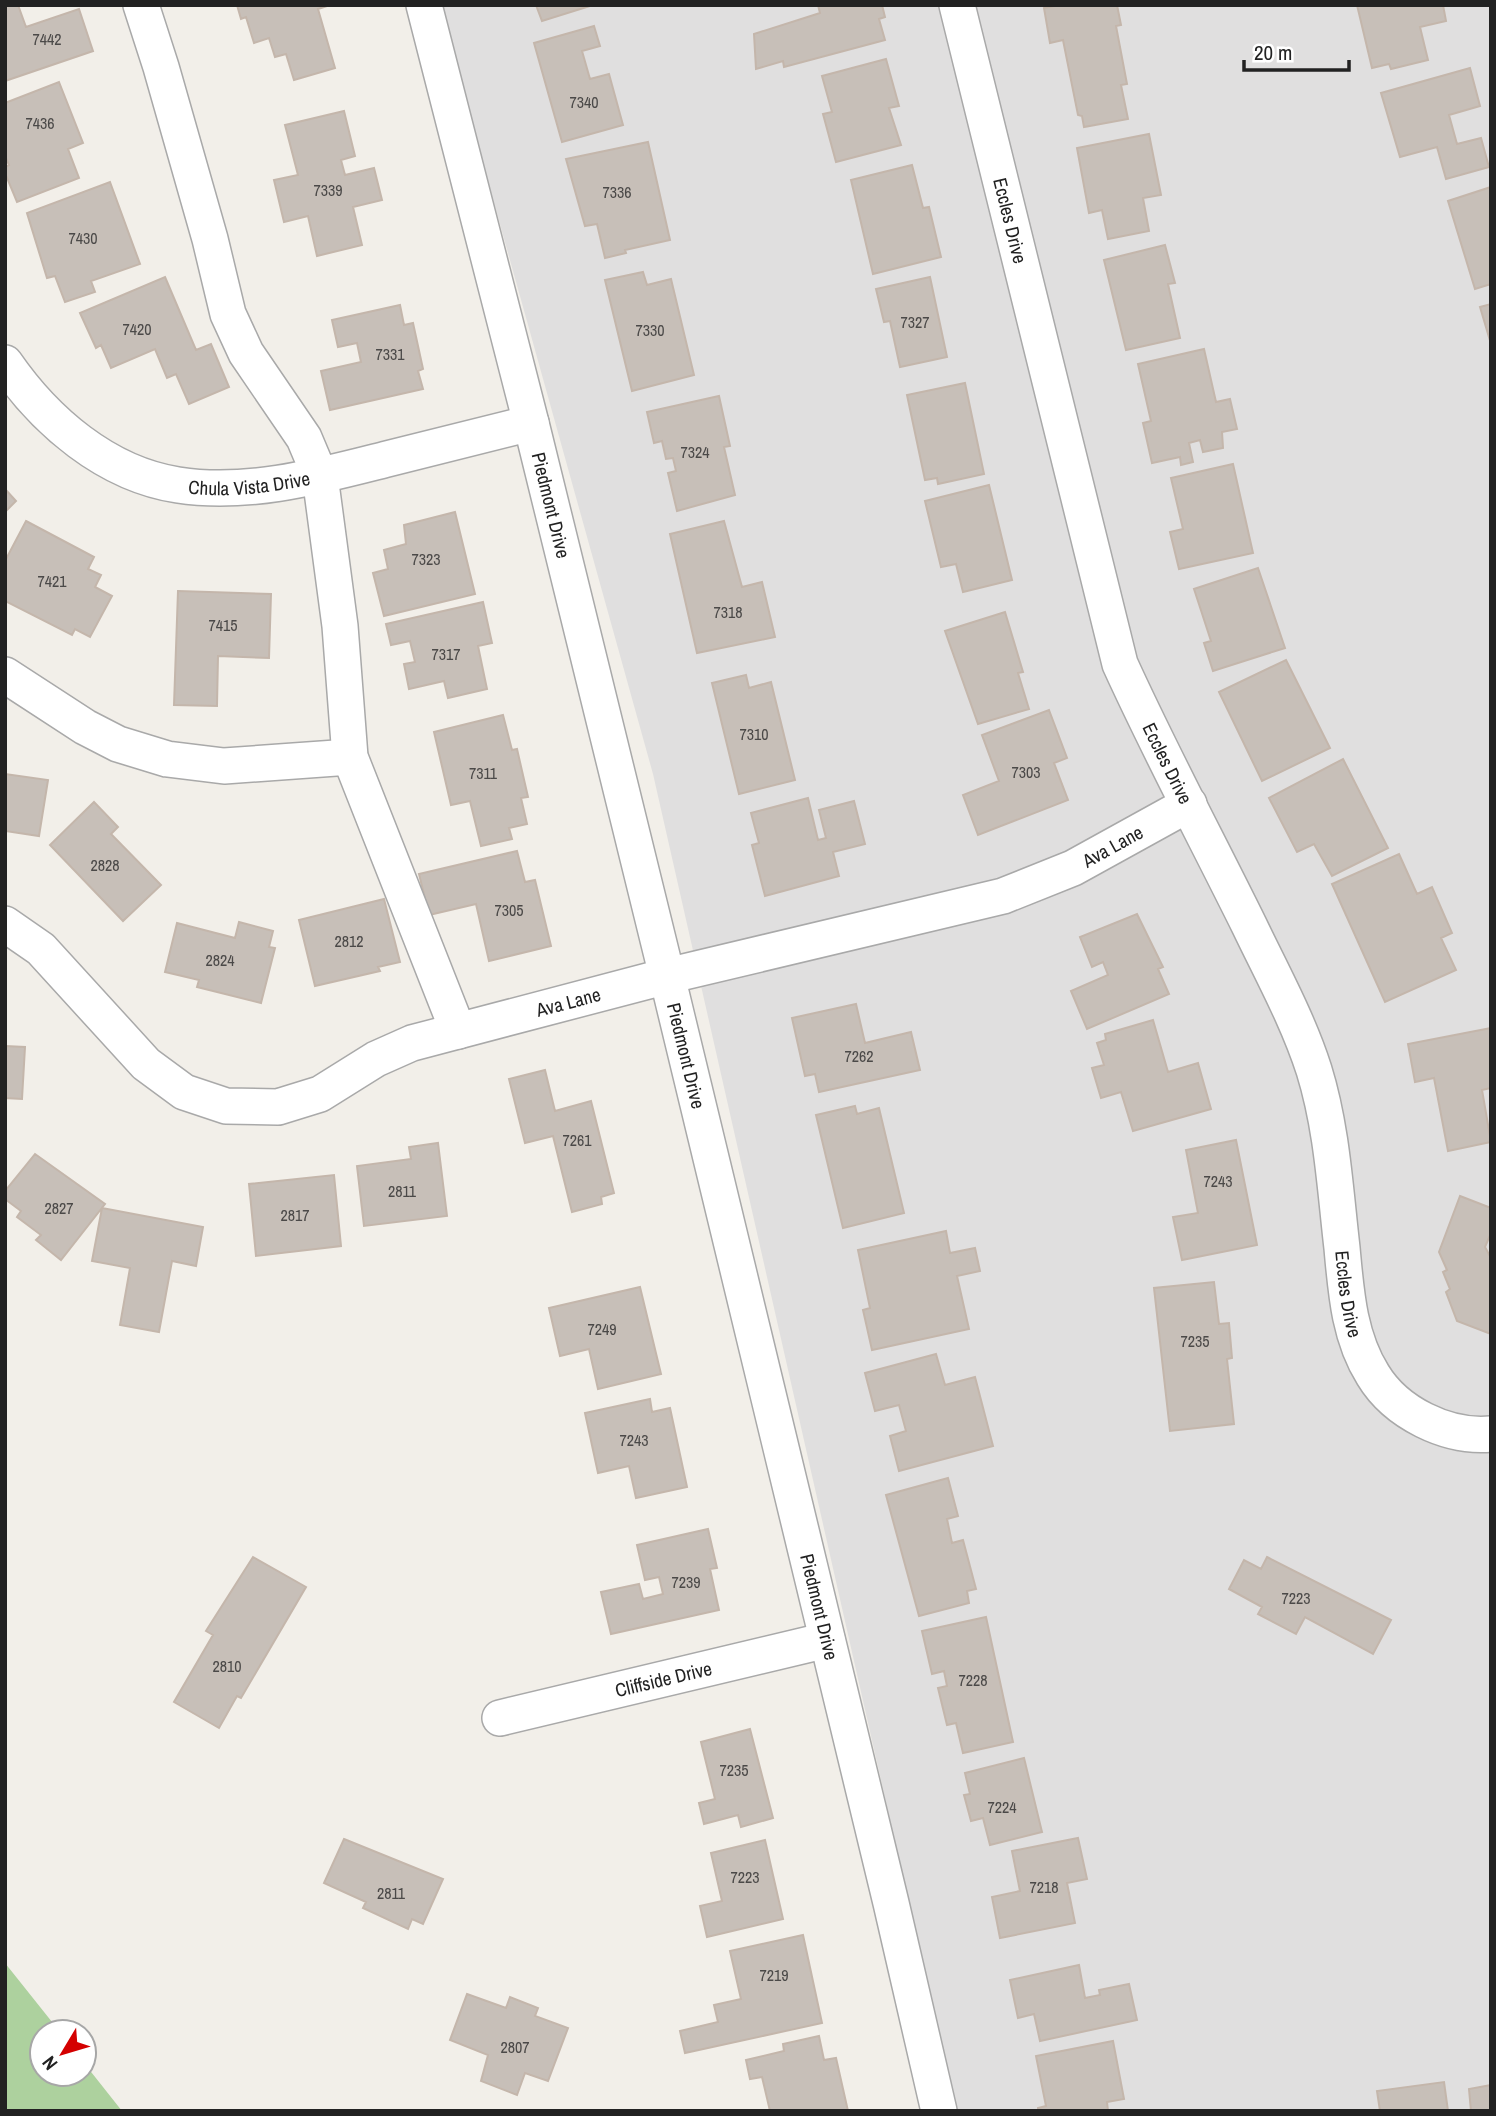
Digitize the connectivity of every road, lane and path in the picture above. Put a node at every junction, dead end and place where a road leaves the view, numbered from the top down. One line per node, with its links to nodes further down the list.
1 (141, 5): 6 (street)
2 (424, 5): 5 (street, Piedmont Drive)
3 (957, 5): 9 (street, Eccles Drive)
4 (5, 363): 6 (street, Chula Vista Drive)
5 (531, 423): 6 (street, Chula Vista Drive); 11 (street, Piedmont Drive)
6 (320, 476): 8 (street)
7 (5, 675): 8 (street)
8 (350, 757): 12 (street)
9 (1189, 804): 11 (street, Ava Lane); 13 (street, Eccles Drive)
10 (5, 924): 12 (street, Ava Lane)
11 (667, 976): 12 (street, Ava Lane); 14 (street, Piedmont Drive)
12 (458, 1031)
13 (1491, 1434)
14 (827, 1640): 15 (street, Cliffside Drive); 16 (street, Piedmont Drive)
15 (500, 1718)
16 (939, 2111)

